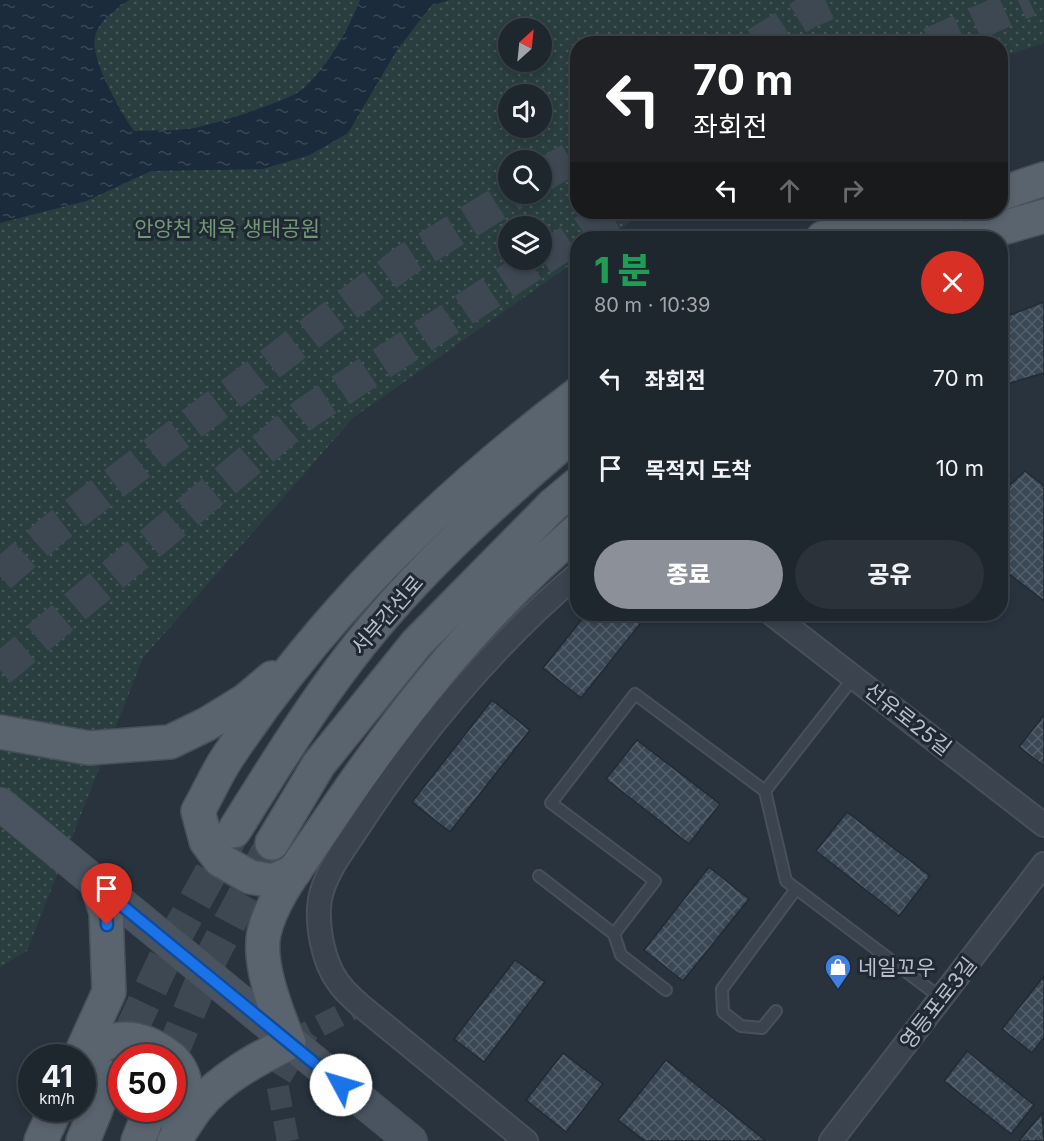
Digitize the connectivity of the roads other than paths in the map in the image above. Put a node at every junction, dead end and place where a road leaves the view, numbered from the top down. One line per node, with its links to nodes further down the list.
1 (1044, 179): 2 (main road)
2 (1008, 191)
3 (1044, 216): 8 (main road)
4 (884, 219): 6 (main road)
5 (935, 219): 7 (main road)
6 (845, 231)
7 (907, 231)
8 (993, 231)
9 (570, 400): 15 (main road)
10 (570, 437): 21 (main road, 서부간선로)
11 (570, 491): 22 (main road, 서부간선로)
12 (570, 538): 24 (main road)
13 (570, 581): 45 (street)
14 (781, 621): 16 (street, 선유로25길)
15 (314, 642): 17 (main road); 24 (main road)
16 (854, 677): 18 (lane); 20 (street, 선유로25길)
17 (0, 732)
18 (765, 791): 27 (lane); 28 (lane)
19 (0, 804): 26 (main road)
20 (1044, 825)
21 (234, 831)
22 (272, 843)
23 (1044, 864): 30 (street, 영등포로3길)
24 (295, 871): 32 (main road)
25 (539, 876): 28 (lane)
26 (90, 878): 32 (main road); 33 (main road)
27 (796, 889): 30 (lane); 31 (lane)
28 (614, 934): 29 (lane)
29 (666, 990)
30 (941, 998): 46 (street, 영등포로3길)
31 (776, 1011)
32 (289, 1043): 43 (main road); 44 (main road)
33 (85, 1044)
34 (146, 1044): 35 (main road)
35 (96, 1071)
36 (50, 1122): 40 (main road)
37 (86, 1122): 41 (main road)
38 (145, 1122): 42 (main road)
39 (180, 1122): 43 (main road)
40 (41, 1141)
41 (82, 1141)
42 (138, 1141)
43 (173, 1141)
44 (411, 1141)
45 (526, 1141)
46 (831, 1141)

